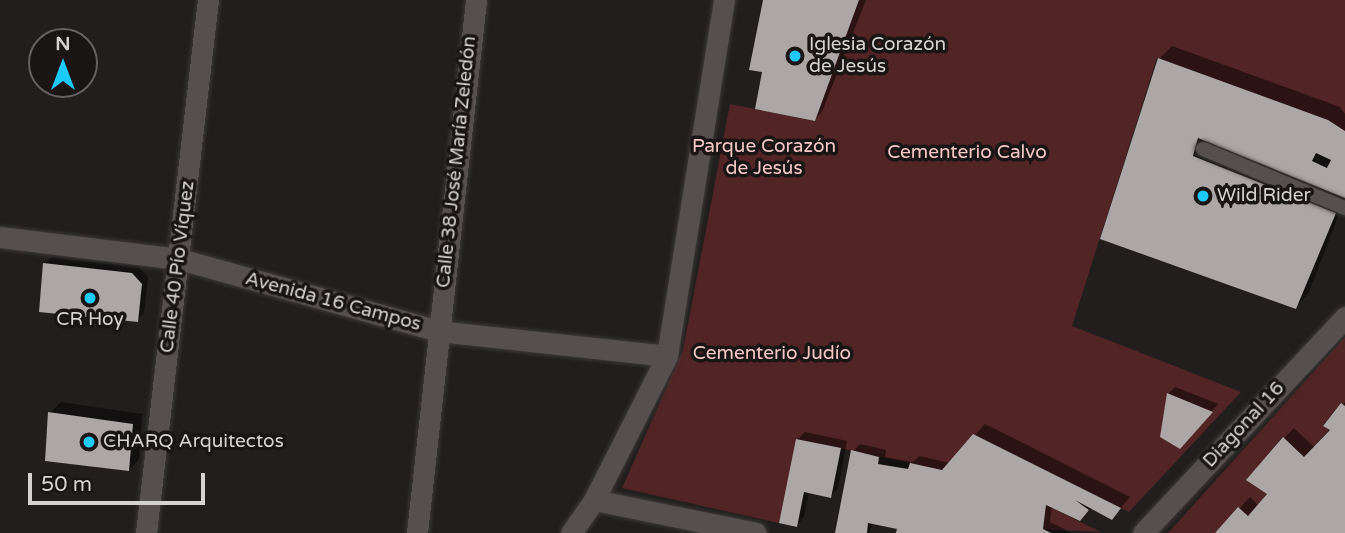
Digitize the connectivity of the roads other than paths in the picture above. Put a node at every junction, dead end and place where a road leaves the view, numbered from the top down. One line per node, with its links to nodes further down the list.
1 (208, 0): 7 (street, Calle 40 Pío Víquez)
2 (476, 0): 9 (street, Calle 38 José María Zeledón)
3 (724, 0): 10 (street)
4 (1203, 149): 5 (lane)
5 (1345, 208)
6 (0, 237): 7 (street, Avenida 16 Campos)
7 (179, 259): 9 (street, Avenida 16 Campos); 12 (street, Calle 40 Pío Víquez)
8 (1345, 317): 16 (street, Diagonal 16)
9 (438, 331): 10 (street, Avenida 16 Campos); 13 (street, Calle 38 José María Zeledón)
10 (667, 356): 11 (street)
11 (594, 500): 14 (street); 15 (street)
12 (146, 533)
13 (417, 533)
14 (572, 533)
15 (756, 533)
16 (1143, 533)

